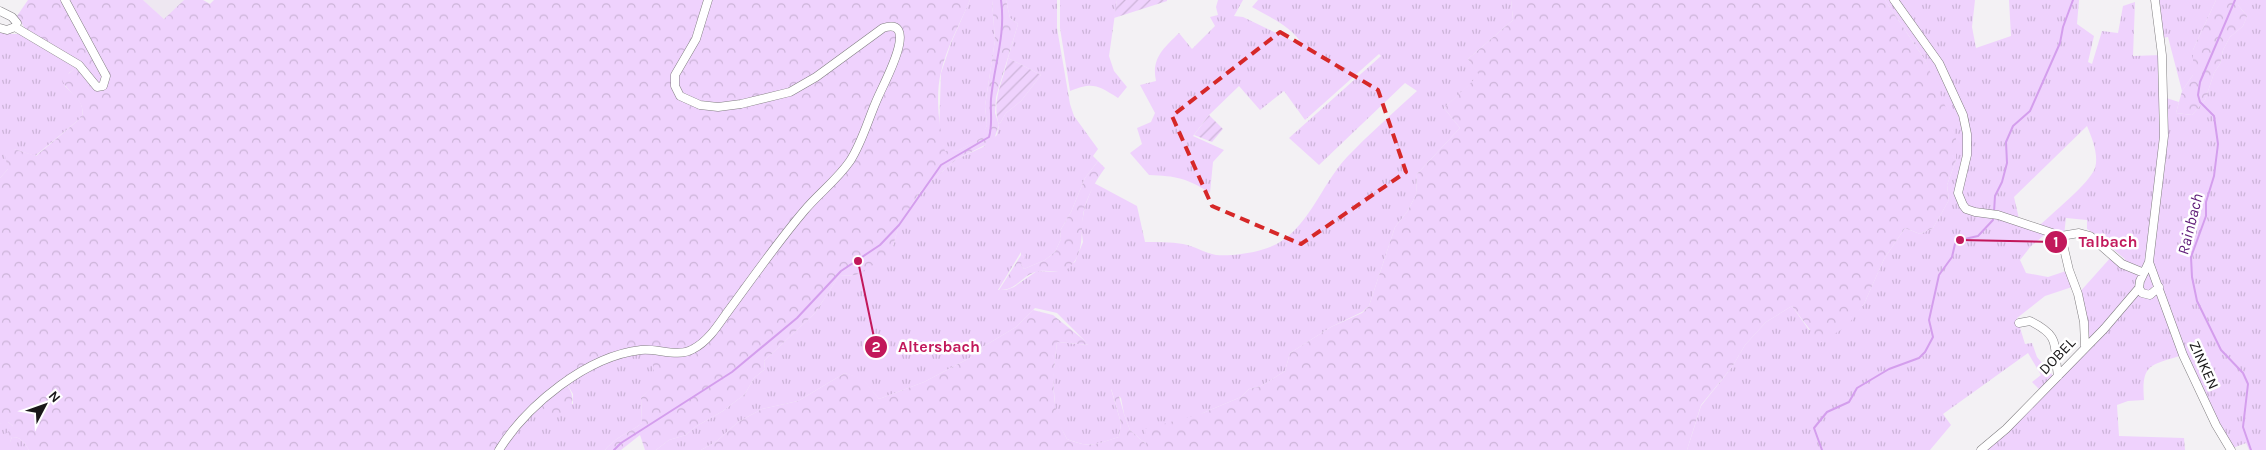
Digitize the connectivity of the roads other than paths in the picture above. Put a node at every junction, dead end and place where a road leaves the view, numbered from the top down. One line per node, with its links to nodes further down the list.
1 (64, 0): 6 (street)
2 (708, 0): 16 (street)
3 (1894, 0): 8 (street)
4 (2155, 0): 9 (street)
5 (0, 11): 6 (street)
6 (15, 27): 7 (street)
7 (0, 28)
8 (2060, 236): 10 (street); 14 (street)
9 (2149, 262): 10 (street, DOBEL); 12 (street, ZINKEN)
10 (2144, 273): 11 (street, DOBEL)
11 (2139, 288): 12 (street); 14 (street, DOBEL)
12 (2160, 288): 18 (street, ZINKEN)
13 (2019, 323): 15 (street)
14 (2085, 346): 15 (street, DOBEL)
15 (2058, 376): 17 (street, DOBEL)
16 (499, 450)
17 (1981, 450)
18 (2231, 450)

